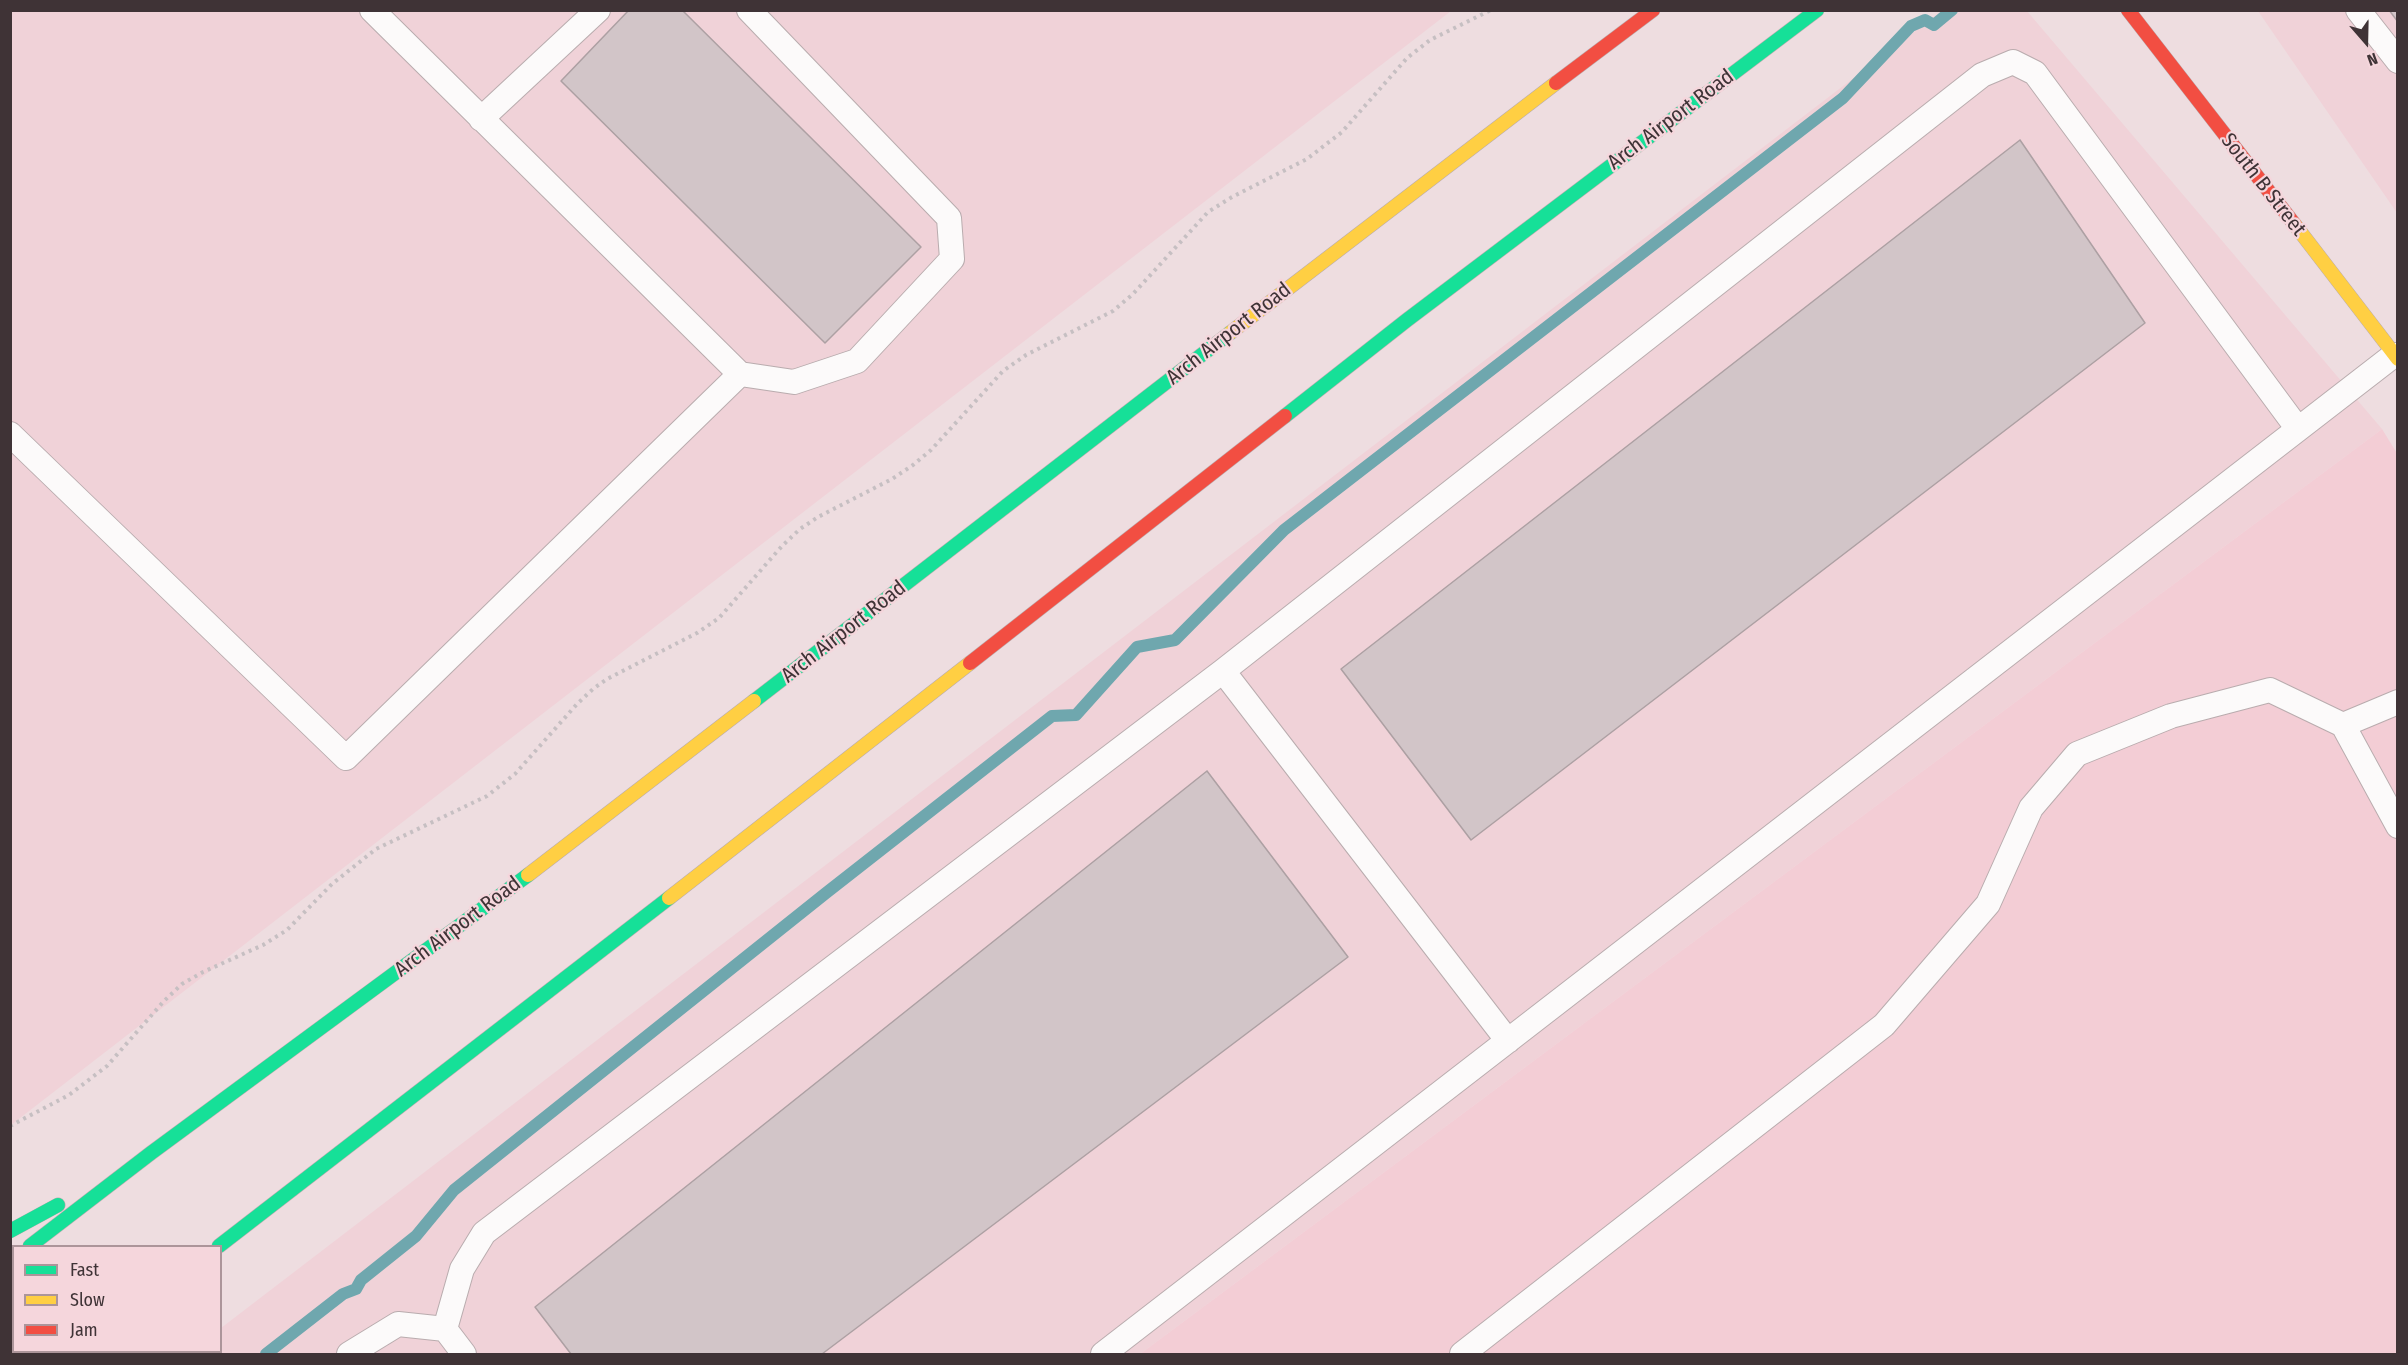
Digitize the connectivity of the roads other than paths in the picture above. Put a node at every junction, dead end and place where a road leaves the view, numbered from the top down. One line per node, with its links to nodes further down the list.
1 (372, 10): 9 (lane)
2 (598, 10): 9 (lane)
3 (749, 10): 11 (lane)
4 (1653, 10): 19 (main road, Arch Airport Road)
5 (1816, 10): 22 (main road, Arch Airport Road)
6 (2128, 10): 10 (main road, South B Street)
7 (2358, 10): 8 (lane)
8 (2397, 61)
9 (481, 119): 11 (lane)
10 (2396, 357): 12 (lane)
11 (740, 374): 13 (lane)
12 (2298, 429): 14 (lane); 18 (lane)
13 (10, 434)
14 (1222, 671): 18 (lane); 23 (lane)
15 (2397, 702): 16 (lane)
16 (2343, 725): 17 (lane); 27 (lane)
17 (2397, 826)
18 (1508, 1041): 26 (lane)
19 (151, 1153): 20 (main road); 21 (main road, Arch Airport Road)
20 (10, 1231)
21 (31, 1245)
22 (220, 1245)
23 (445, 1329): 24 (lane); 25 (lane)
24 (349, 1354)
25 (464, 1354)
26 (1103, 1354)
27 (1462, 1354)

